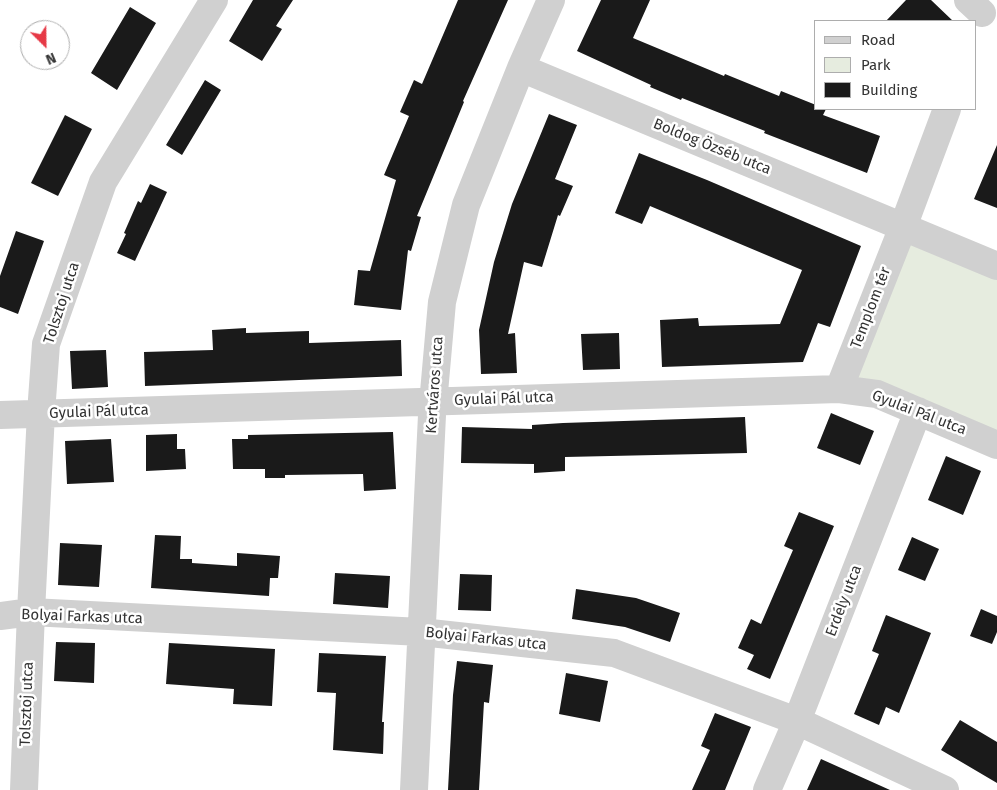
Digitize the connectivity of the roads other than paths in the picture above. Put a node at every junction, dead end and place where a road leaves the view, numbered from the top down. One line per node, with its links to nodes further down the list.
1 (214, 0): 10 (street, Tolsztoj utca)
2 (551, 0): 3 (street, Kertváros utca)
3 (521, 68): 5 (street, Boldog Özséb utca); 8 (street, Kertváros utca)
4 (946, 110): 5 (street, Templom tér)
5 (903, 226): 6 (street); 7 (street, Templom tér)
6 (997, 266)
7 (839, 389): 8 (street, Gyulai Pál utca); 9 (street, Gyulai Pál utca)
8 (433, 402): 10 (street, Gyulai Pál utca); 15 (street, Kertváros utca)
9 (918, 411): 12 (street, Gyulai Pál utca); 16 (street, Erdély utca)
10 (41, 413): 11 (street, Gyulai Pál utca); 13 (street, Tolsztoj utca)
11 (0, 415)
12 (997, 445)
13 (30, 612): 14 (street, Bolyai Farkas utca); 15 (street, Bolyai Farkas utca); 17 (street, Tolsztoj utca)
14 (0, 616)
15 (421, 632): 16 (street, Bolyai Farkas utca); 18 (street, Kertváros utca)
16 (797, 721): 19 (street, Erdély utca); 20 (street, Bolyai Farkas utca)
17 (24, 790)
18 (414, 790)
19 (767, 790)
20 (944, 790)

